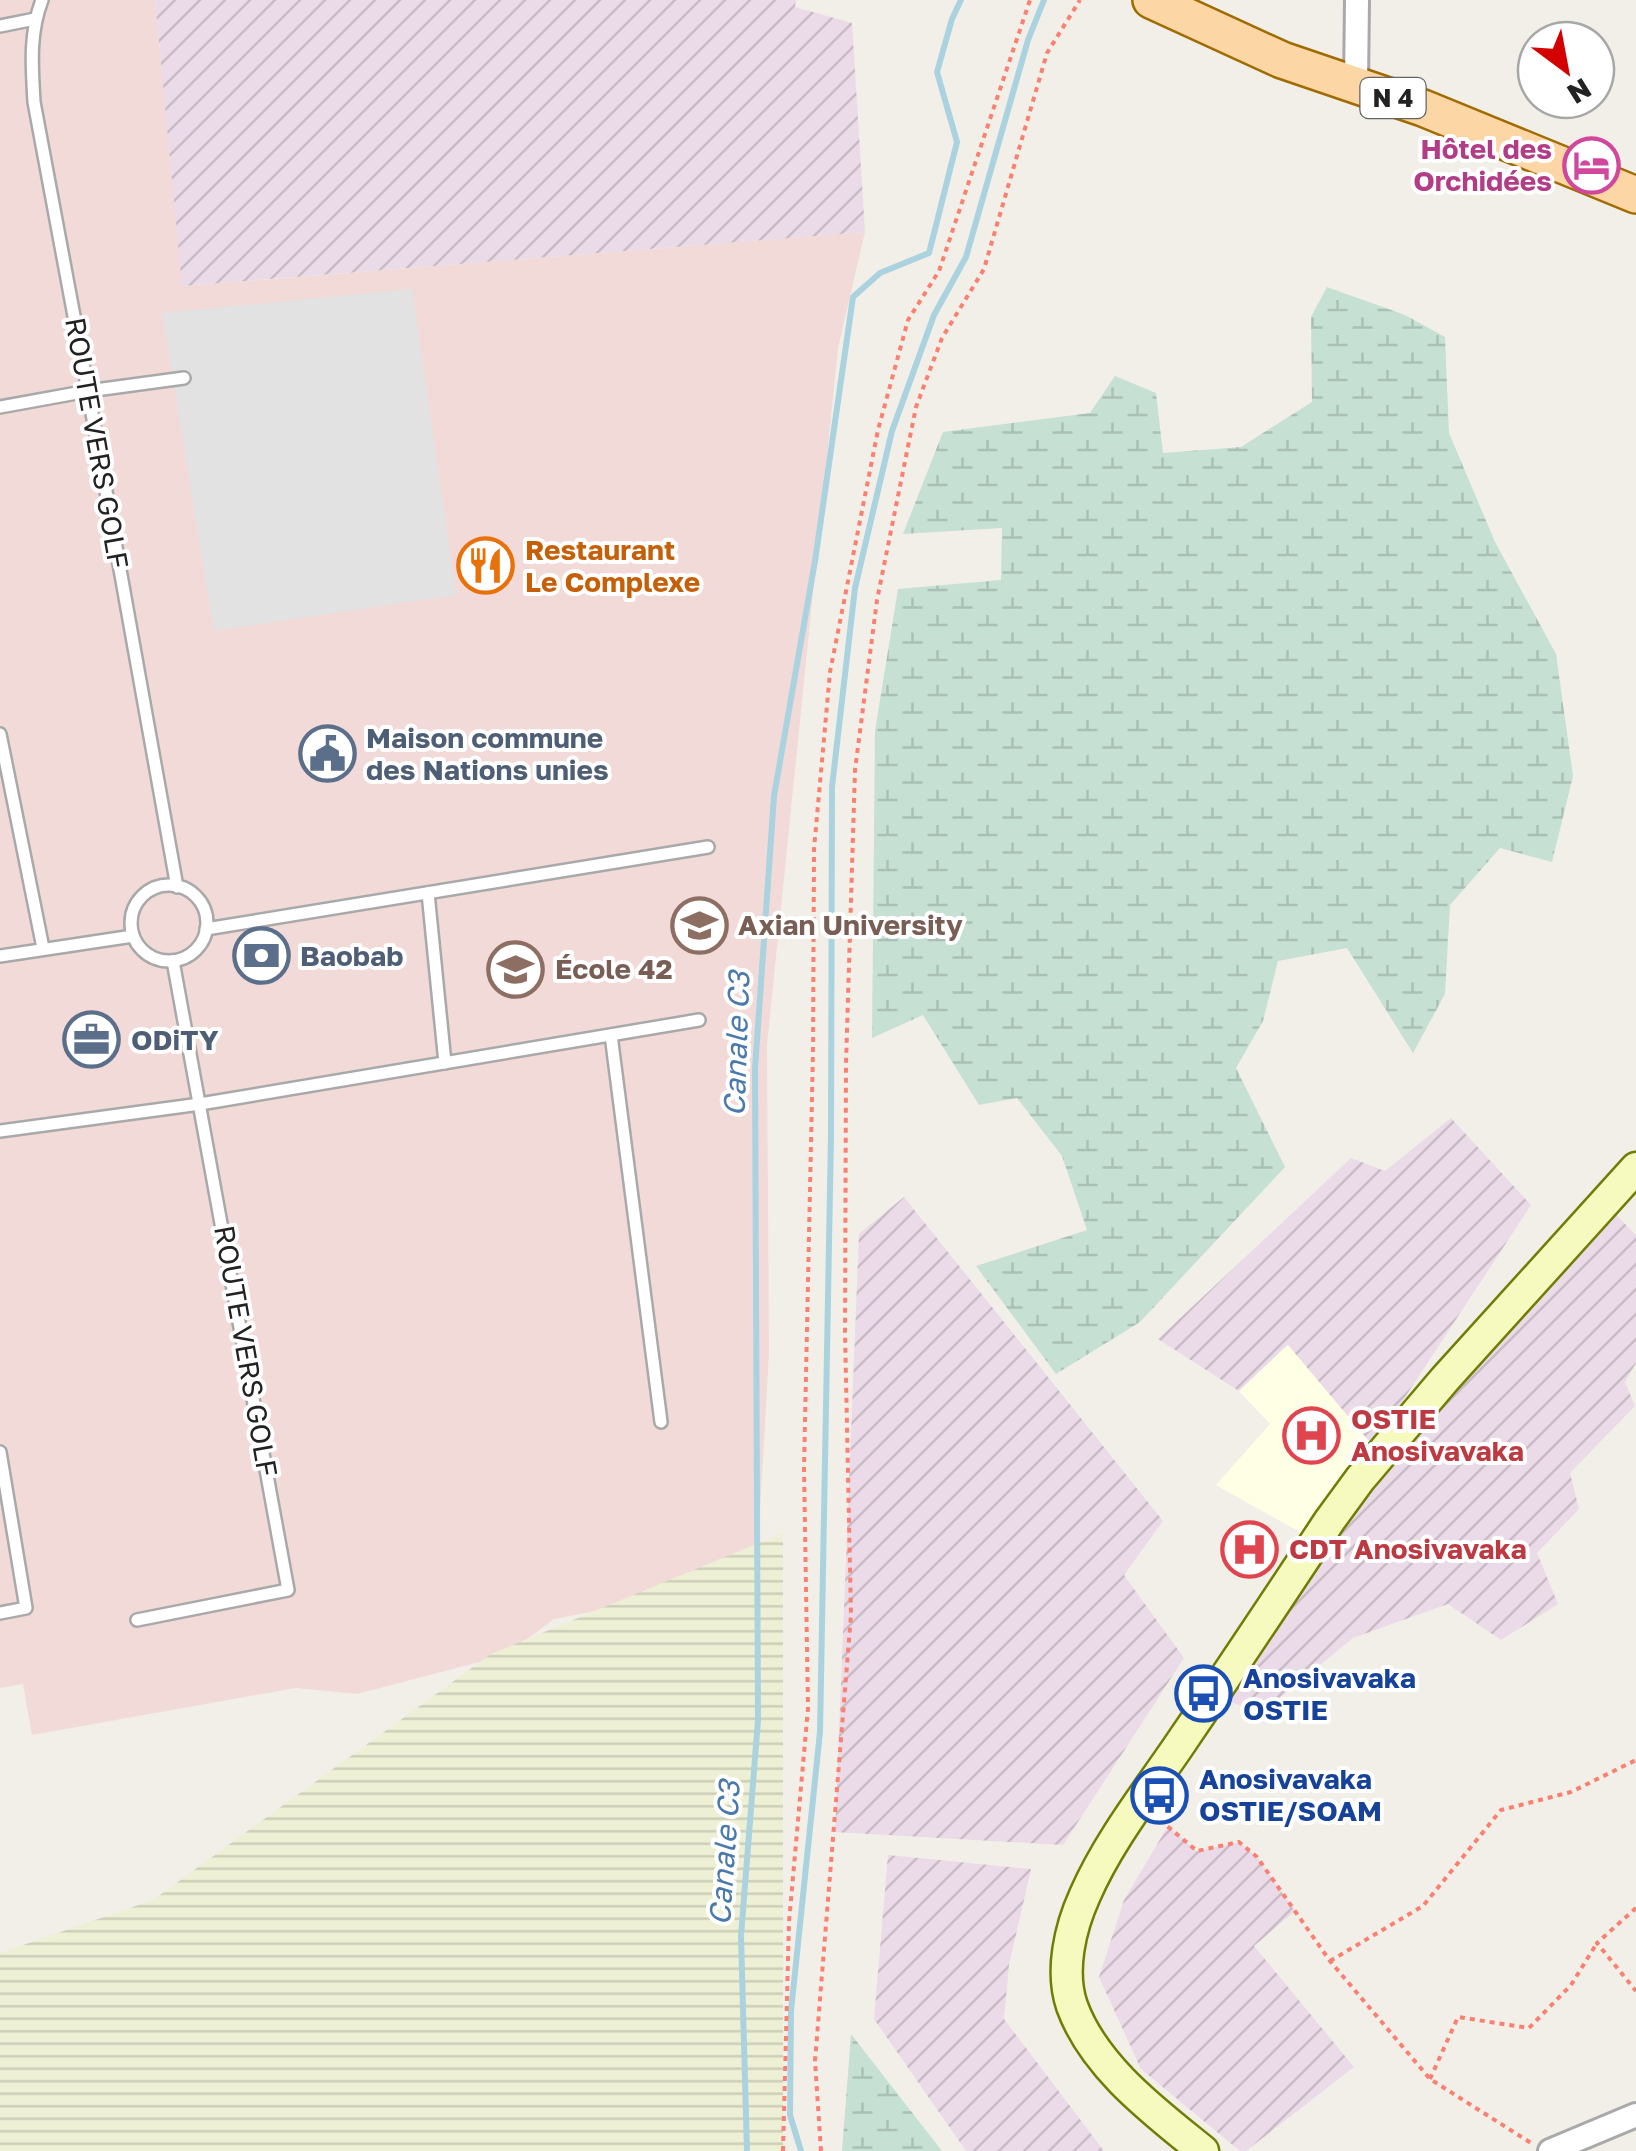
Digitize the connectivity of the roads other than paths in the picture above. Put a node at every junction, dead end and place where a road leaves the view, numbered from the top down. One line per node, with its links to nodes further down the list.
1 (42, 0): 4 (lane, ROUTE VERS GOLF)
2 (1151, 0): 6 (main road, N 4)
3 (1357, 0): 6 (street)
4 (35, 19): 5 (lane); 9 (lane, ROUTE VERS GOLF)
5 (0, 26)
6 (1356, 85): 7 (main road, N 4)
7 (1636, 195)
8 (184, 378): 9 (lane)
9 (88, 392): 10 (lane); 14 (lane, ROUTE VERS GOLF)
10 (0, 408)
11 (0, 734): 12 (lane)
12 (3, 755): 18 (lane)
13 (708, 847): 15 (lane)
14 (177, 886): 16 (lane); 17 (lane)
15 (428, 893): 16 (lane); 23 (lane)
16 (206, 929): 20 (lane)
17 (133, 936): 18 (lane); 20 (lane)
18 (43, 948): 19 (lane)
19 (0, 956)
20 (173, 961): 24 (lane, ROUTE VERS GOLF)
21 (699, 1020): 22 (lane)
22 (612, 1035): 23 (lane); 27 (lane)
23 (446, 1063): 24 (lane)
24 (200, 1104): 25 (lane); 30 (lane, ROUTE VERS GOLF)
25 (0, 1131)
26 (1636, 1168): 32 (main road)
27 (661, 1422)
28 (0, 1452): 29 (lane)
29 (0, 1614)
30 (137, 1620)
31 (1636, 2115): 33 (street)
32 (1203, 2151)
33 (1546, 2151)

